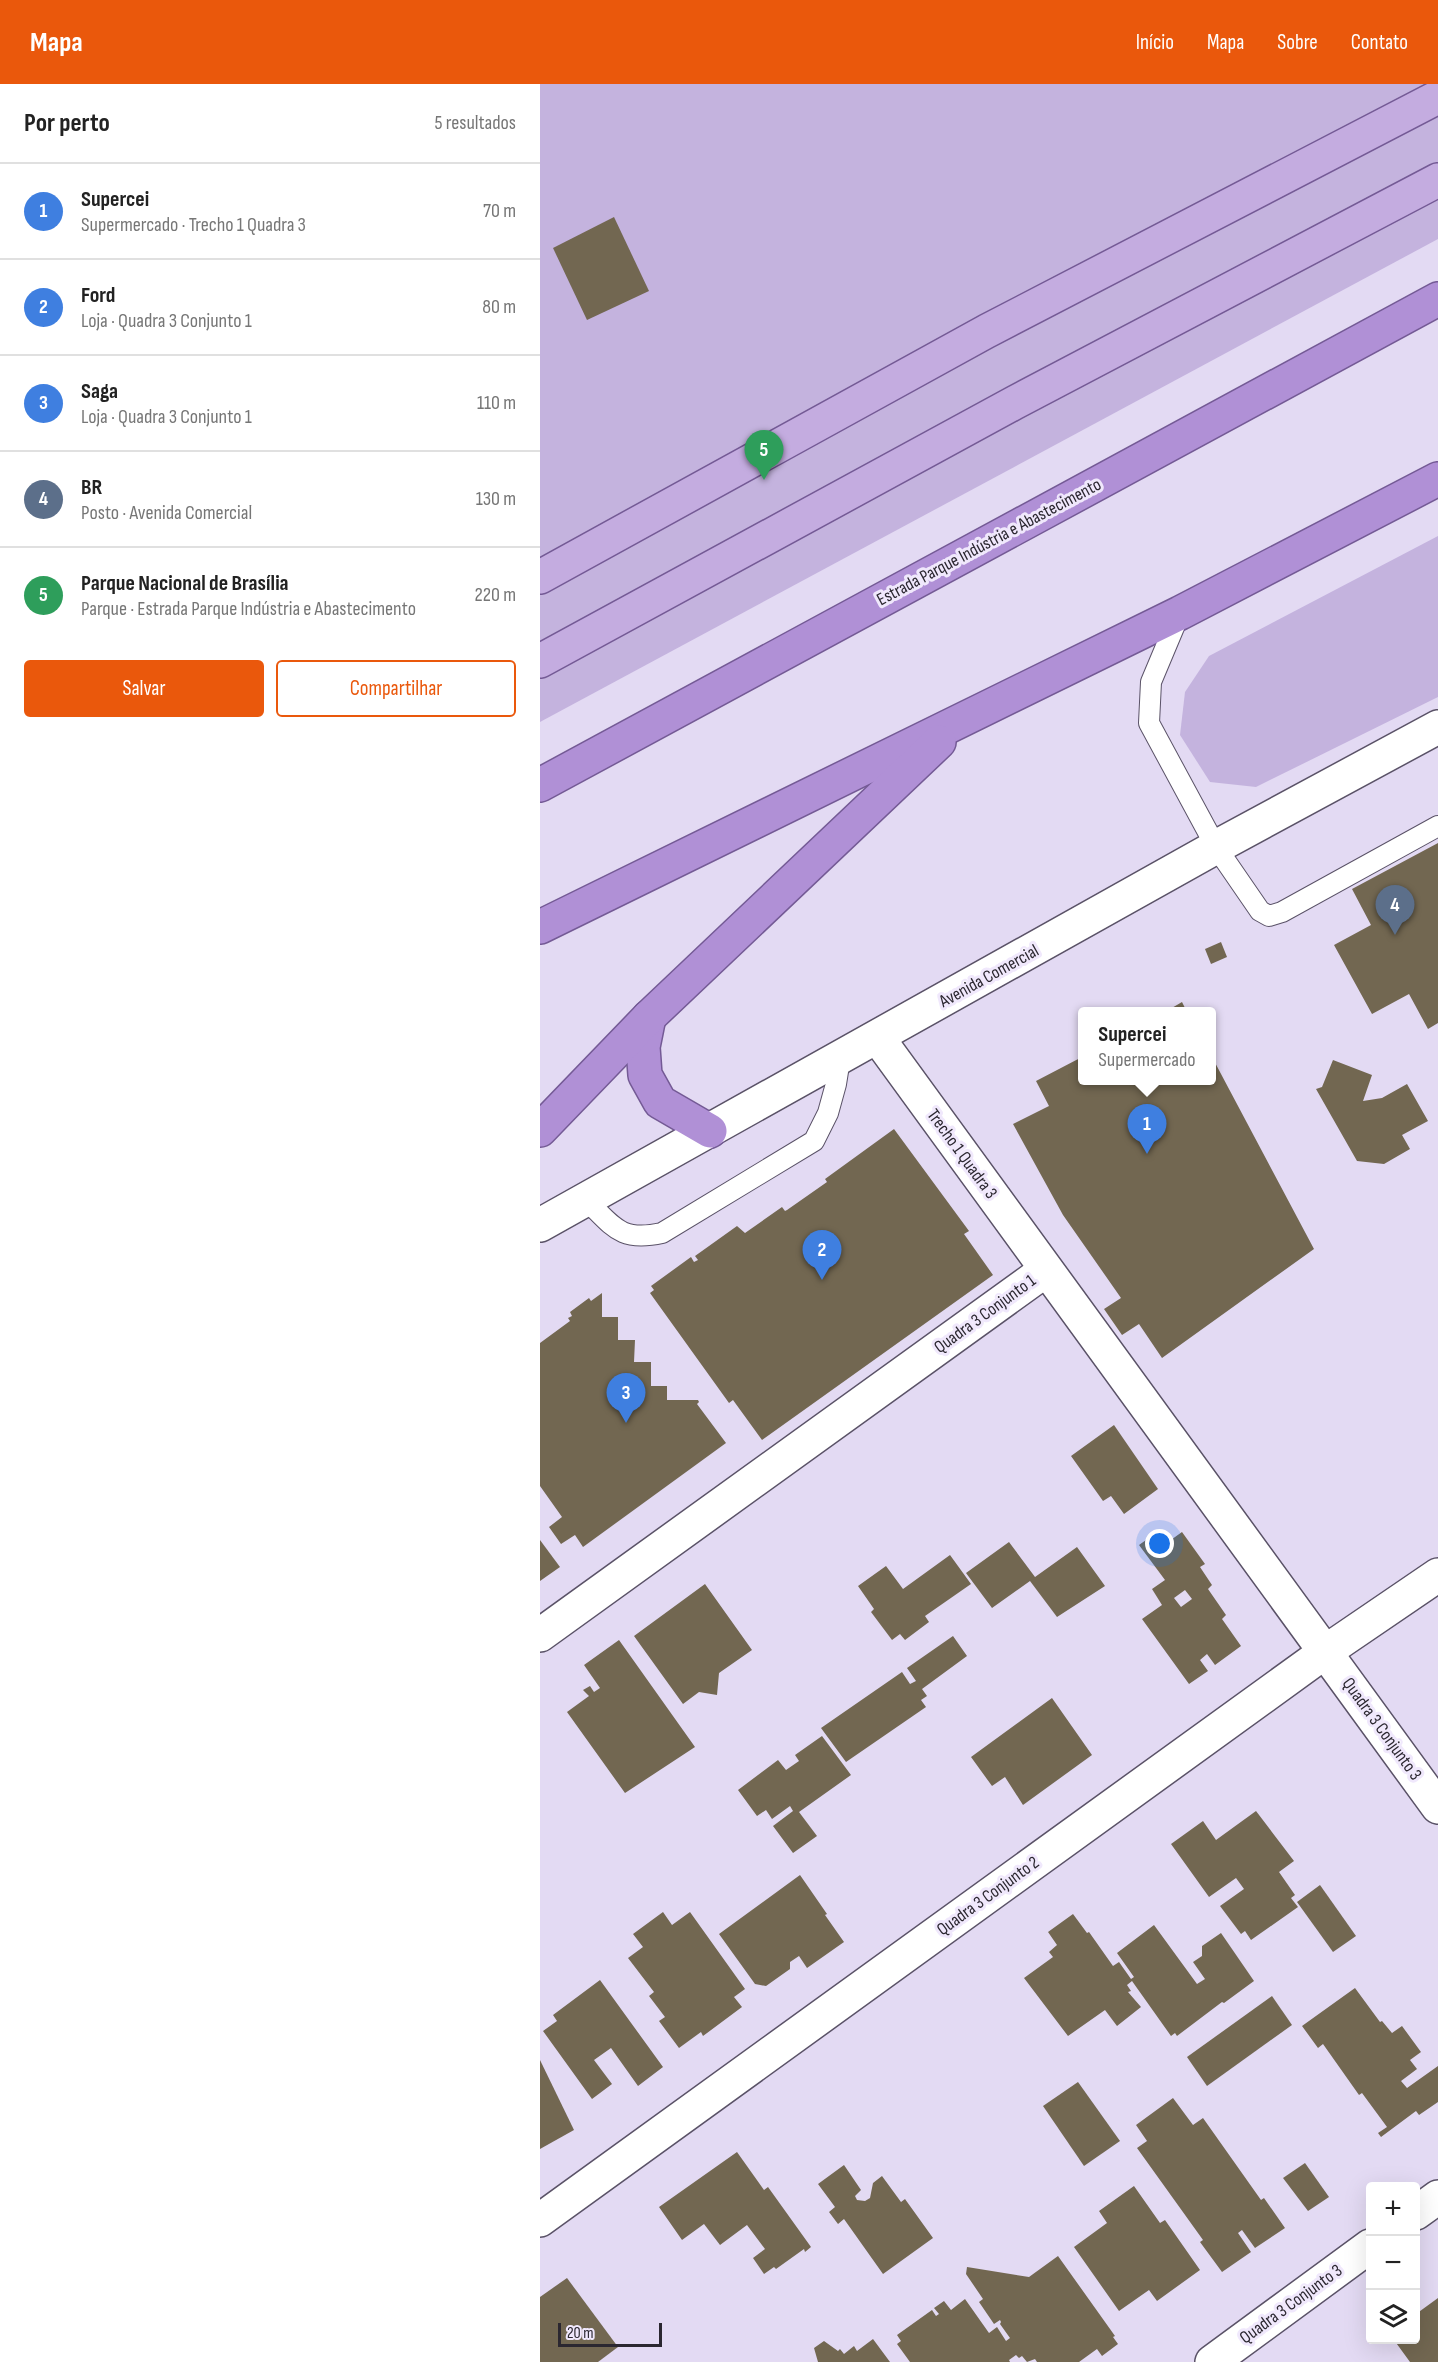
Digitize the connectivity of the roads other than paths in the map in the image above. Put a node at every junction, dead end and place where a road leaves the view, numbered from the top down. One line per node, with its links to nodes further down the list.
1 (1438, 97): 5 (main road)
2 (1438, 180): 7 (main road)
3 (1436, 300): 10 (highway, Estrada Parque Indústria e Abastecimento)
4 (1438, 479): 6 (highway)
5 (540, 577)
6 (1180, 613): 8 (highway); 12 (lane)
7 (540, 662)
8 (962, 720): 13 (highway); 14 (highway)
9 (1438, 727): 12 (street, Avenida Comercial)
10 (540, 785)
11 (1438, 826): 12 (lane)
12 (1216, 848): 15 (street, Avenida Comercial)
13 (540, 927)
14 (649, 1017): 17 (highway); 18 (highway)
15 (878, 1038): 16 (street, Avenida Comercial); 21 (street, Trecho 1 Quadra 3)
16 (840, 1059): 18 (street, Avenida Comercial); 19 (lane)
17 (540, 1130)
18 (710, 1131): 19 (street, Avenida Comercial)
19 (586, 1200): 20 (street, Avenida Comercial)
20 (540, 1225)
21 (1046, 1270): 23 (street, Quadra 3 Conjunto 1); 24 (street, Quadra 3 Conjunto 1)
22 (1438, 1575): 24 (street, Quadra 3 Conjunto 2)
23 (540, 1635)
24 (1326, 1652): 25 (street, Quadra 3 Conjunto 3); 28 (street, Quadra 3 Conjunto 2)
25 (1438, 1807)
26 (1438, 2197): 27 (street)
27 (1420, 2210)
28 (540, 2220)
29 (1366, 2250): 30 (street, Quadra 3 Conjunto 3)
30 (1212, 2362)

